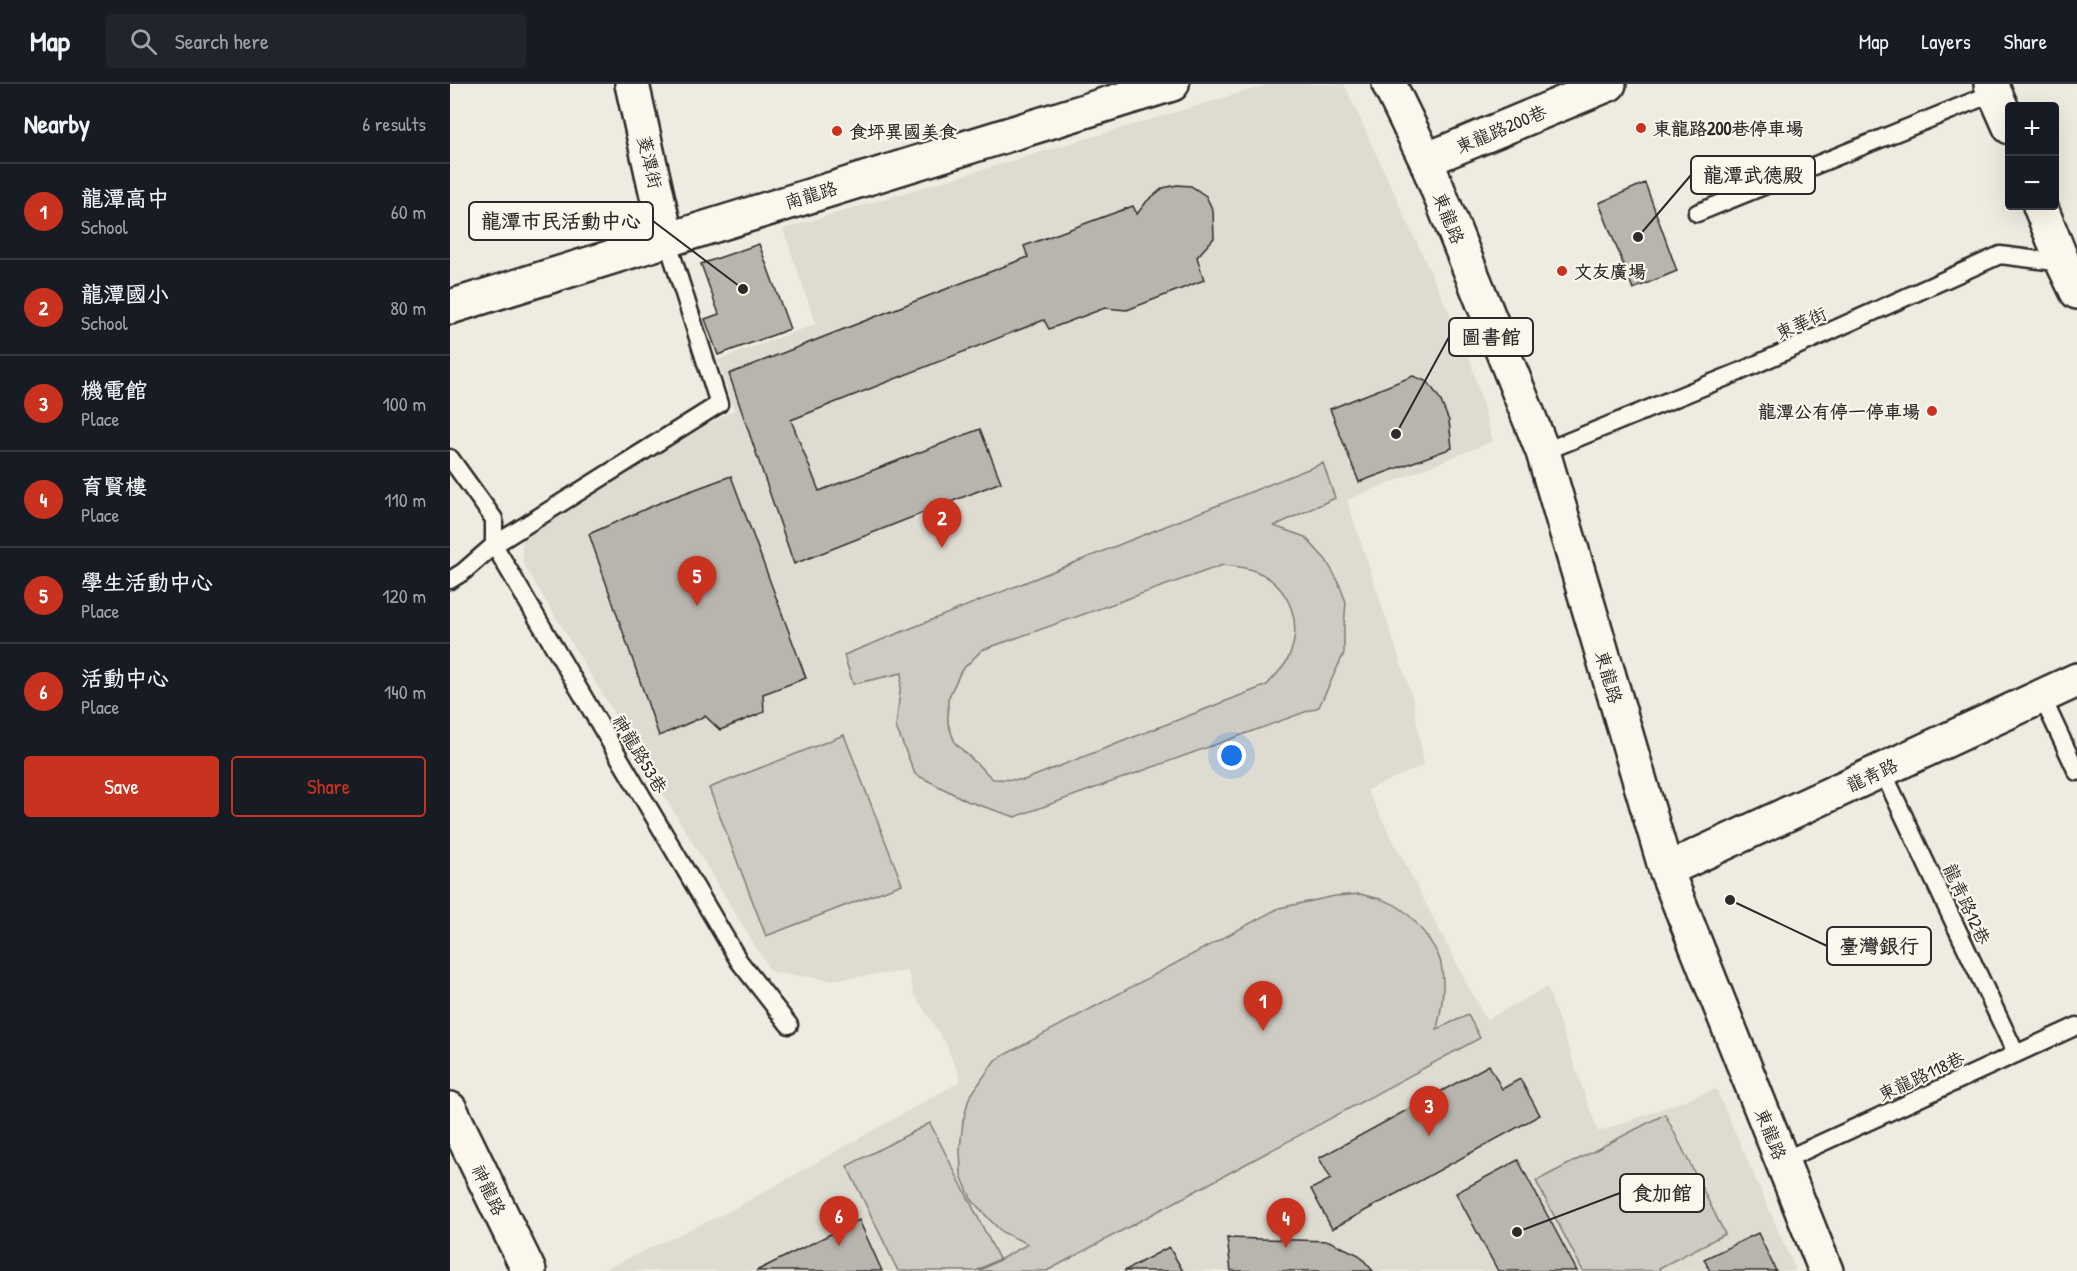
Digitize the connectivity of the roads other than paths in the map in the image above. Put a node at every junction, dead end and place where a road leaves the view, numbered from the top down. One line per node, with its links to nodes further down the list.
1 (632, 84): 10 (street, 菱潭街)
2 (1172, 84): 10 (street, 南龍路)
3 (1389, 84): 7 (street, 東龍路)
4 (1609, 84): 7 (street, 東龍路200巷)
5 (1994, 88): 6 (street); 9 (lane)
6 (2005, 115)
7 (1426, 160): 14 (street, 東龍路)
8 (2042, 210): 11 (street)
9 (1697, 213)
10 (667, 240): 13 (street, 南龍路); 16 (lane)
11 (2070, 259): 12 (street); 14 (lane, 東華街)
12 (2077, 292)
13 (450, 307)
14 (1543, 452): 22 (street, 東龍路)
15 (450, 459): 16 (lane)
16 (494, 545): 17 (lane); 23 (lane, 神龍路53巷)
17 (450, 580)
18 (2077, 681): 19 (street, 龍青路)
19 (2042, 697): 20 (street, 龍青路); 21 (lane)
20 (1882, 770): 22 (street, 龍青路); 25 (lane, 龍青路12巷)
21 (2077, 772)
22 (1666, 870): 27 (street, 東龍路)
23 (789, 1025)
24 (2077, 1026): 25 (lane, 東龍路118巷)
25 (2016, 1054): 27 (lane, 東龍路118巷)
26 (450, 1109): 28 (street, 神龍路)
27 (1782, 1161): 29 (street, 東龍路)
28 (529, 1271)
29 (1826, 1271)

